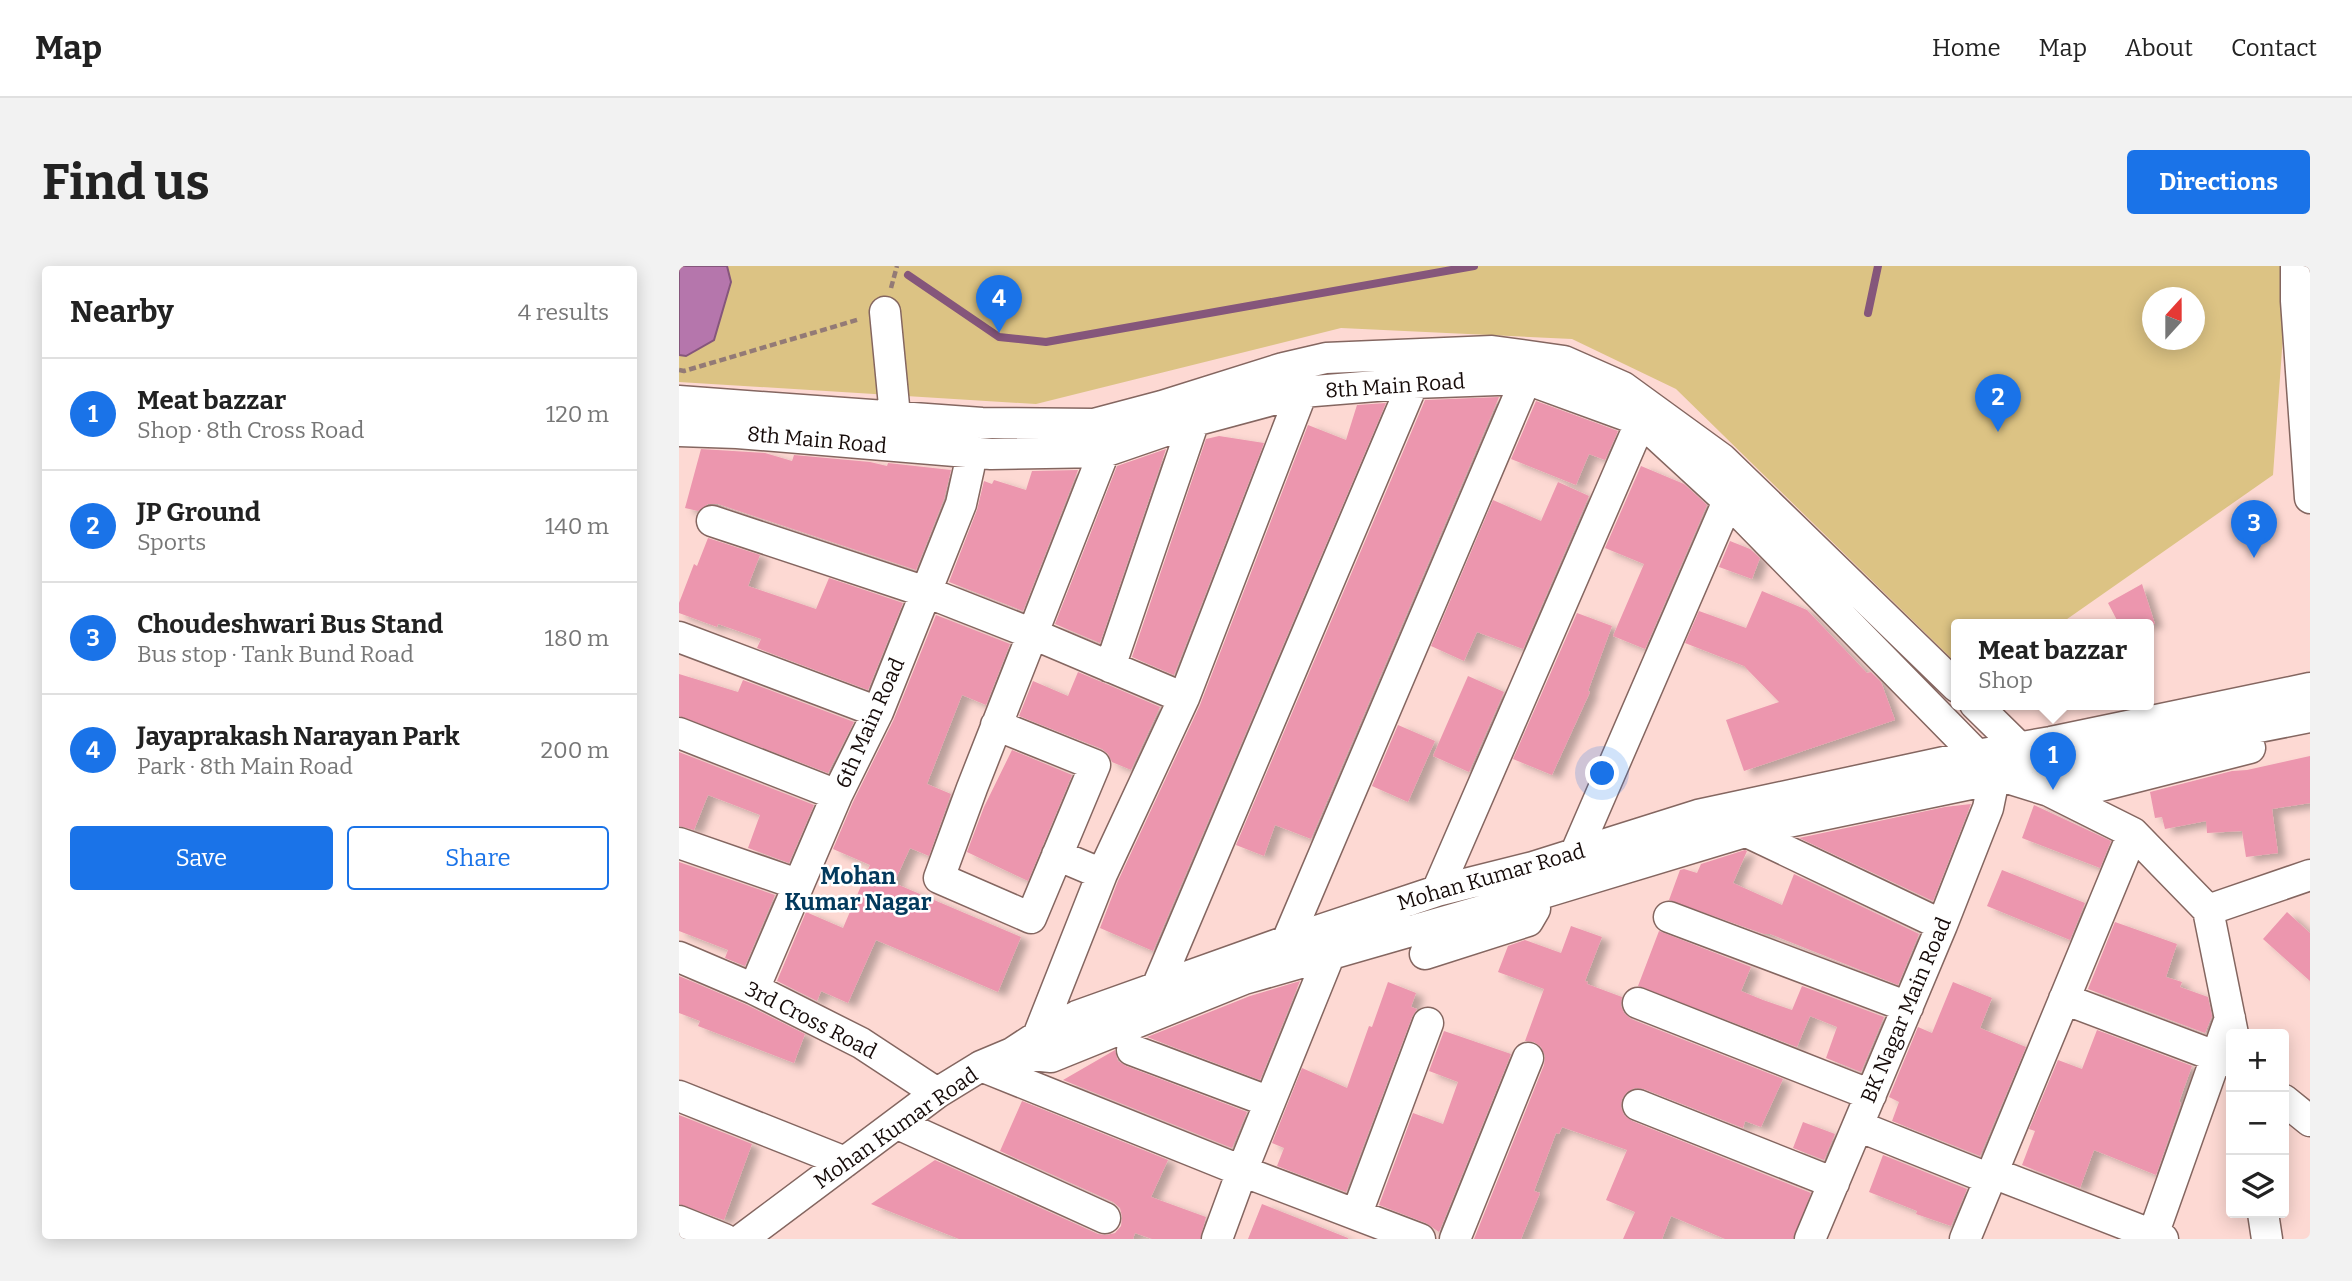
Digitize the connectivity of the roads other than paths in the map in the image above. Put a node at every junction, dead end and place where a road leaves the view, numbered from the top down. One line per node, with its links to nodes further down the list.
1 (2296, 266): 14 (street)
2 (885, 312): 7 (street)
3 (1526, 379): 4 (street, 8th Main Road); 9 (street, 8th Main Road); 48 (street)
4 (1413, 383): 5 (street, 8th Main Road); 53 (street)
5 (1302, 392): 8 (street, 8th Main Road); 23 (street)
6 (679, 401): 7 (street)
7 (895, 416): 11 (street); 21 (street)
8 (1194, 421): 13 (street, 8th Main Road); 20 (street)
9 (1641, 421): 15 (street, 8th Main Road); 43 (street)
10 (679, 431): 11 (street, 8th Main Road)
11 (894, 446): 12 (street, 8th Main Road)
12 (968, 452): 13 (street, 8th Main Road); 17 (street, 6th Main Road)
13 (1104, 452): 18 (street)
14 (2310, 498)
15 (1728, 501): 31 (street, 8th Main Road); 38 (street)
16 (712, 521): 17 (street)
17 (926, 592): 18 (street); 25 (street, 6th Main Road)
18 (1033, 634): 20 (street); 27 (street)
19 (679, 637): 25 (street)
20 (1110, 667): 23 (street)
21 (1951, 681)
22 (2310, 688): 30 (street, Mohan Kumar Road)
23 (1184, 698): 40 (street)
24 (1981, 710): 30 (street)
25 (878, 712): 34 (street, 6th Main Road)
26 (2310, 717): 33 (street)
27 (996, 726): 39 (street); 39 (street)
28 (679, 733): 34 (street)
29 (2310, 733): 33 (street)
30 (2020, 748): 31 (street, Mohan Kumar Road); 33 (street)
31 (1977, 755): 32 (street, 8th Main Road); 38 (street, Mohan Kumar Road)
32 (1999, 778): 33 (street); 35 (street); 47 (street, BK Nagar Main Road)
33 (2050, 786): 36 (street)
34 (837, 795): 42 (street, 6th Main Road)
35 (1747, 832): 44 (street); 47 (street)
36 (2133, 833): 45 (street); 54 (street)
37 (679, 843): 42 (street)
38 (1576, 852): 43 (street, Mohan Kumar Road)
39 (1057, 855): 40 (street)
40 (1102, 874): 60 (street)
41 (2310, 875): 45 (street)
42 (797, 884): 52 (street, 6th Main Road)
43 (1437, 891): 48 (street, Mohan Kumar Road)
44 (1534, 896): 49 (street); 50 (street)
45 (2208, 910): 58 (street)
46 (1669, 917): 56 (street)
47 (1942, 925): 56 (street, BK Nagar Main Road)
48 (1287, 941): 53 (street, Mohan Kumar Road)
49 (1425, 954)
50 (1329, 956): 53 (street); 68 (street)
51 (679, 957): 52 (street, 3rd Cross Road)
52 (754, 989): 65 (street, 3rd Cross Road)
53 (1162, 999): 60 (street, Mohan Kumar Road)
54 (2064, 999): 59 (street); 76 (street)
55 (1638, 1003): 66 (street)
56 (1908, 1007): 66 (street, BK Nagar Main Road)
57 (1429, 1023): 78 (street)
58 (2226, 1030)
59 (2226, 1042)
60 (1045, 1047): 64 (street, Mohan Kumar Road)
61 (2226, 1049): 83 (street)
62 (1132, 1050): 68 (street)
63 (1528, 1058): 87 (street)
64 (981, 1066): 65 (street, Mohan Kumar Road); 75 (street)
65 (937, 1093): 72 (street, Mohan Kumar Road)
66 (1871, 1095): 73 (street, BK Nagar Main Road)
67 (679, 1096): 74 (street)
68 (1270, 1102): 75 (street)
69 (2289, 1104): 71 (street)
70 (1638, 1105): 77 (street)
71 (2310, 1121)
72 (898, 1124): 74 (street, Mohan Kumar Road); 79 (street)
73 (1858, 1126): 76 (street); 77 (street, BK Nagar Main Road)
74 (845, 1162): 85 (street, Mohan Kumar Road)
75 (1242, 1171): 78 (street); 86 (street)
76 (1991, 1176): 83 (street); 89 (street)
77 (1834, 1183): 88 (street, BK Nagar Main Road)
78 (1357, 1213): 82 (street)
79 (1105, 1218)
80 (2264, 1218): 90 (street)
81 (679, 1221): 84 (street)
82 (1409, 1237)
83 (2158, 1237)
84 (724, 1239)
85 (741, 1239)
86 (1217, 1239)
87 (1455, 1239)
88 (1810, 1239)
89 (1965, 1239)
90 (2267, 1239)

